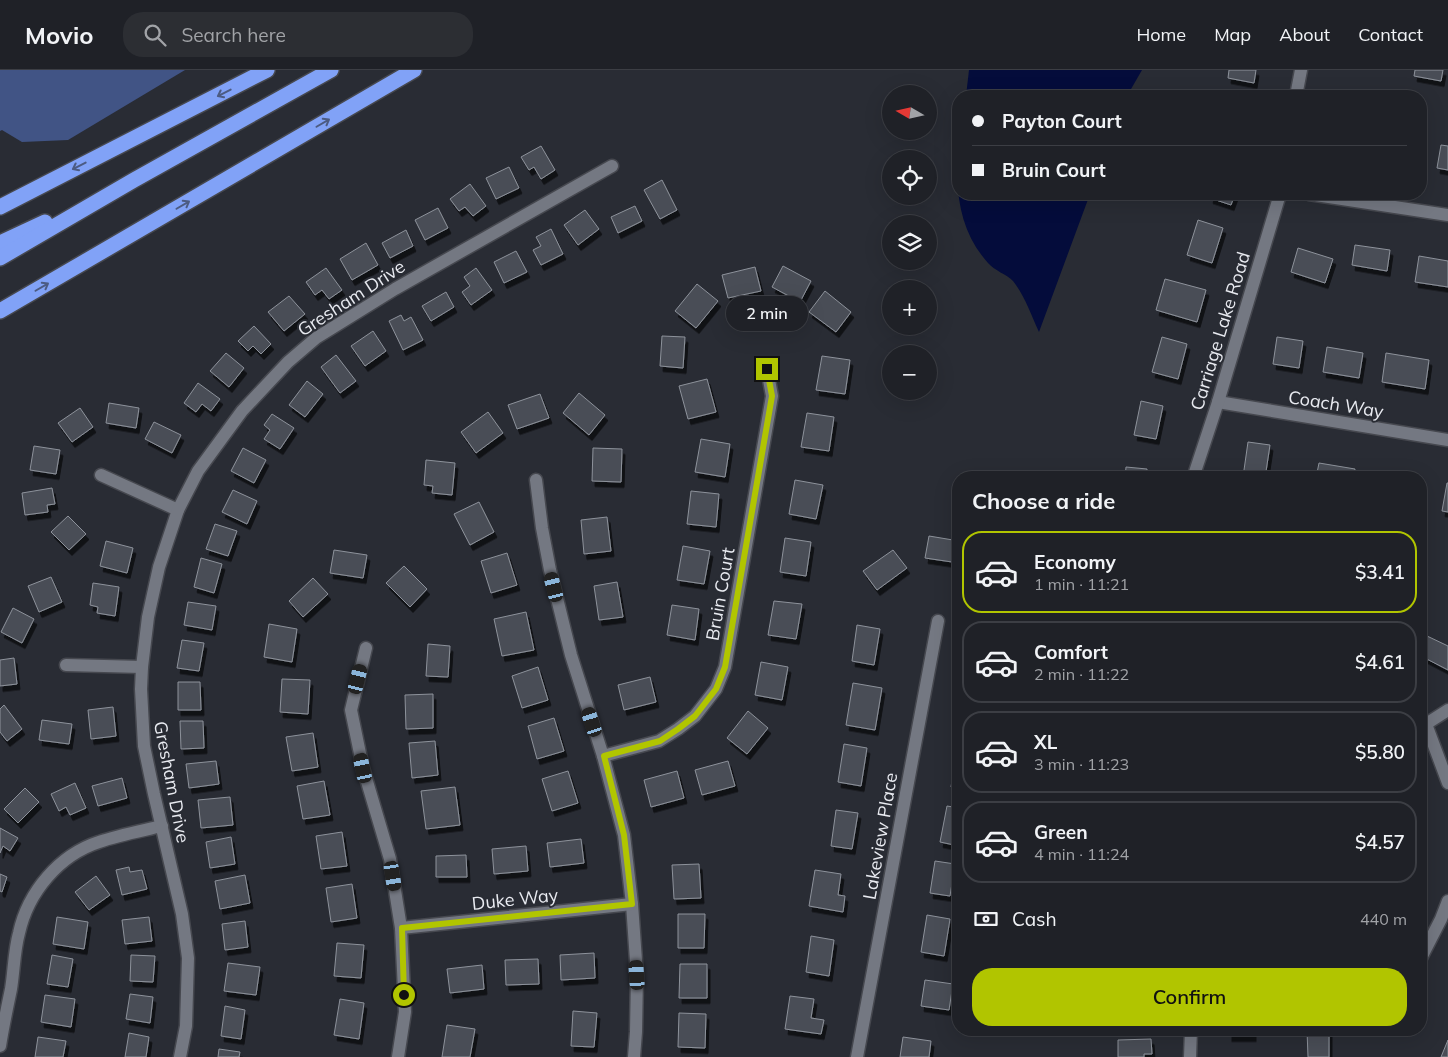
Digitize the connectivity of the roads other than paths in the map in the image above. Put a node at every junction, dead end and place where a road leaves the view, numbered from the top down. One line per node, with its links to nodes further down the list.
1 (267, 70): 10 (highway, one-way to 10)
2 (331, 70): 7 (highway)
3 (414, 70): 14 (highway, one-way to 3)
4 (1300, 70): 5 (street)
5 (1297, 90)
6 (612, 166): 21 (street, Gresham Drive)
7 (134, 180): 12 (highway); 13 (highway)
8 (1278, 200): 16 (street, Carriage Lake Road)
9 (1347, 200): 11 (street)
10 (0, 207)
11 (1448, 216)
12 (0, 243)
13 (0, 258)
14 (0, 311)
15 (767, 369): 29 (street, Bruin Court)
16 (1218, 402): 17 (street, Coach Way); 18 (street, Carriage Lake Road)
17 (1448, 440)
18 (1195, 471)
19 (101, 475): 21 (street)
20 (536, 480): 29 (street)
21 (178, 510): 25 (street, Gresham Drive)
22 (938, 621): 41 (street, Lakeview Place)
23 (366, 648): 34 (street)
24 (66, 665): 25 (street)
25 (142, 667): 31 (street, Gresham Drive)
26 (1448, 710): 27 (street)
27 (1427, 720)
28 (1427, 729): 30 (street)
29 (604, 756): 33 (street)
30 (1448, 783)
31 (162, 826): 37 (street); 38 (street, Gresham Drive)
32 (1448, 901): 35 (street)
33 (632, 904): 34 (street, Duke Way); 40 (street)
34 (402, 928): 39 (street)
35 (1427, 946)
36 (1191, 1036): 42 (street)
37 (0, 1046)
38 (180, 1057)
39 (398, 1057)
40 (634, 1057)
41 (857, 1057)
42 (1190, 1057)

